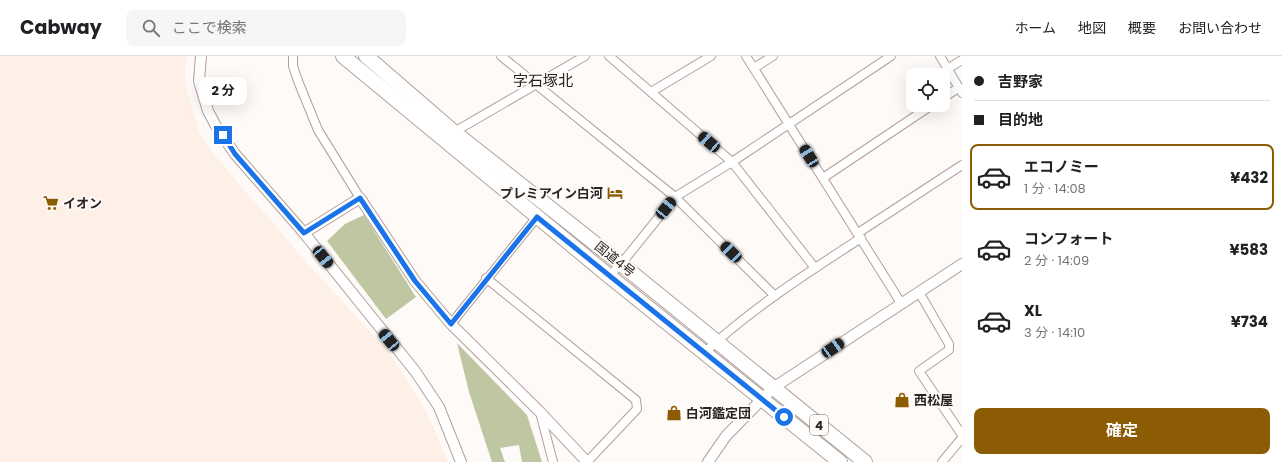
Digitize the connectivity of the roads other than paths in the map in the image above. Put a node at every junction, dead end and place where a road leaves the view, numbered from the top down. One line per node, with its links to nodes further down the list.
1 (201, 56): 31 (street)
2 (294, 56): 29 (street)
3 (343, 56): 30 (highway, 国道4号 / 4)
4 (366, 56): 24 (highway, 国道4号 / 4)
5 (501, 56): 18 (street)
6 (585, 56): 18 (street)
7 (609, 56): 20 (street)
8 (711, 56): 20 (street)
9 (746, 56): 14 (street)
10 (773, 56): 14 (street)
11 (891, 56): 23 (street)
12 (940, 56): 15 (street)
13 (962, 60): 16 (street)
14 (754, 68): 23 (street)
15 (946, 68)
16 (949, 68)
17 (950, 74): 19 (street)
18 (535, 84): 24 (street); 28 (street)
19 (960, 90): 21 (street)
20 (651, 92): 25 (street)
21 (950, 95)
22 (922, 112): 27 (street)
23 (788, 123): 25 (street); 27 (street)
24 (454, 132): 33 (highway, 国道4号 / 4)
25 (732, 162): 28 (street); 35 (street)
26 (962, 165): 32 (street)
27 (823, 178): 32 (street)
28 (675, 197): 33 (street); 39 (street)
29 (360, 198): 31 (street); 41 (street)
30 (537, 217): 36 (highway, 国道4号 / 4); 37 (street)
31 (304, 233): 49 (street)
32 (860, 236): 35 (street); 40 (street)
33 (621, 264): 36 (street); 42 (highway, 国道4号 / 4)
34 (962, 264): 38 (street)
35 (815, 268): 39 (street)
36 (609, 276): 43 (highway, 国道4号 / 4)
37 (486, 278): 41 (street); 51 (street)
38 (919, 292): 40 (street); 47 (street)
39 (775, 296): 42 (street)
40 (901, 303): 44 (street)
41 (451, 324): 46 (street)
42 (716, 341): 43 (street); 44 (highway, 国道4号 / 4)
43 (704, 353): 45 (highway, 国道4号 / 4)
44 (773, 388): 45 (street); 54 (highway, 国道4号 / 4)
45 (762, 399): 52 (street); 53 (highway, 国道4号 / 4)
46 (540, 412): 50 (street); 51 (street)
47 (962, 435)
48 (962, 438): 55 (street)
49 (461, 462)
50 (553, 462)
51 (587, 462)
52 (708, 462)
53 (840, 462)
54 (865, 462)
55 (942, 462)

